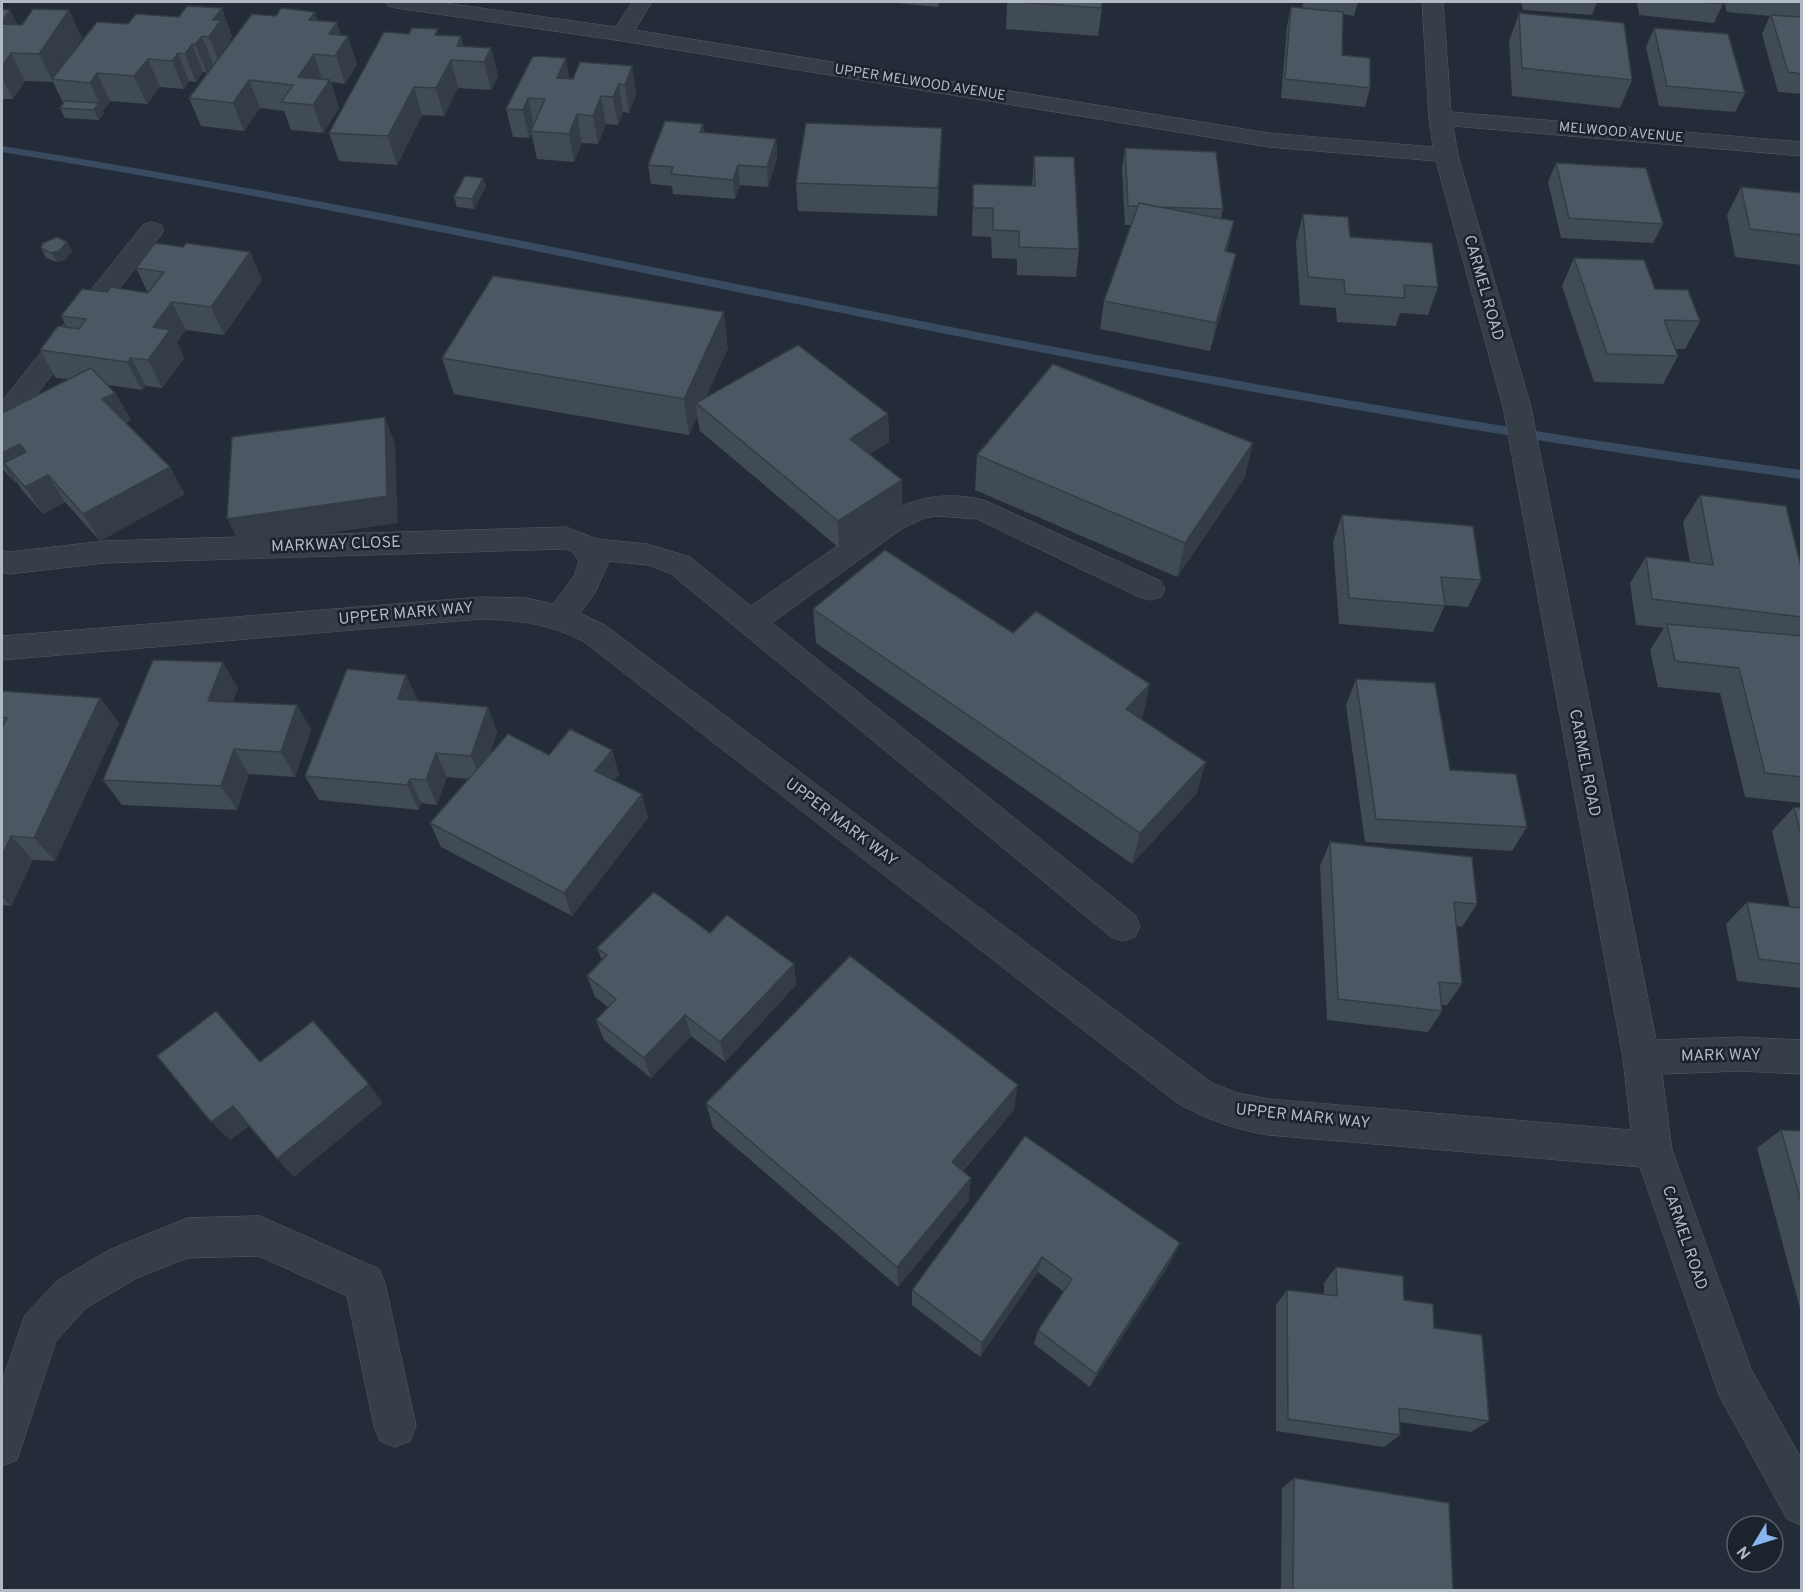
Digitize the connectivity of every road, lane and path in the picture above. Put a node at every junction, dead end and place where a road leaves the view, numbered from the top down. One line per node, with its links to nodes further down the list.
1 (396, 2): 4 (street, UPPER MELWOOD AVENUE)
2 (642, 2): 4 (street)
3 (1433, 2): 5 (street, CARMEL ROAD)
4 (622, 34): 7 (street, UPPER MELWOOD AVENUE)
5 (1440, 118): 6 (street, MELWOOD AVENUE); 7 (street, CARMEL ROAD)
6 (1802, 149)
7 (1446, 155): 18 (street, CARMEL ROAD)
8 (152, 230): 9 (street)
9 (2, 419)
10 (592, 550): 11 (street, MARKWAY CLOSE); 13 (street); 14 (street)
11 (2, 561)
12 (1150, 589): 14 (street)
13 (561, 616): 15 (street, UPPER MARK WAY); 19 (street, UPPER MARK WAY)
14 (751, 622): 16 (street)
15 (2, 648)
16 (1123, 926)
17 (1802, 1057): 18 (street, MARK WAY)
18 (1641, 1058): 19 (street, CARMEL ROAD)
19 (1653, 1150): 22 (street, CARMEL ROAD)
20 (395, 1426): 21 (street)
21 (2, 1445)
22 (1802, 1504)

